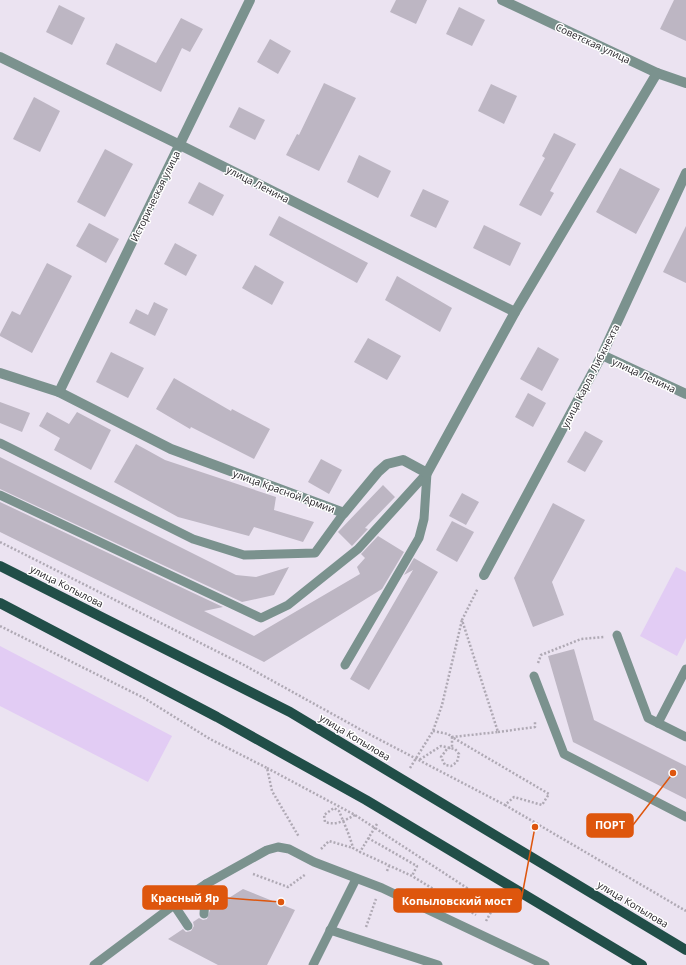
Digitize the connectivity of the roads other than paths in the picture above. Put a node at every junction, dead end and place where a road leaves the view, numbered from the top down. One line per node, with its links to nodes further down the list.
1 (250, 0): 6 (street, Историческая улица)
2 (502, 0): 4 (street, Советская улица)
3 (0, 57): 6 (street, улица Ленина)
4 (657, 73): 5 (street, Советская улица); 8 (street)
5 (686, 83)
6 (180, 145): 8 (street, улица Ленина); 11 (street, Историческая улица)
7 (686, 173): 9 (street, улица Карла Либкнехта)
8 (515, 312): 14 (street)
9 (602, 355): 12 (street, улица Ленина); 18 (street, улица Карла Либкнехта)
10 (0, 373): 11 (street, улица Красной Армии)
11 (59, 392): 16 (street, улица Красной Армии)
12 (686, 394)
13 (0, 442): 16 (lane)
14 (427, 473): 15 (lane); 16 (street, улица Красной Армии); 21 (lane)
15 (0, 495)
16 (344, 514)
17 (0, 566): 33 (main road, улица Копылова)
18 (484, 575)
19 (0, 603): 38 (main road)
20 (617, 635): 24 (lane)
21 (345, 665)
22 (686, 670): 24 (lane)
23 (534, 676): 26 (lane)
24 (658, 723): 25 (lane)
25 (686, 737)
26 (686, 817)
27 (356, 879): 28 (lane); 32 (lane); 37 (lane)
28 (206, 884): 29 (lane); 30 (lane)
29 (174, 905): 31 (lane); 34 (lane)
30 (204, 914)
31 (188, 926)
32 (330, 930): 35 (lane); 36 (lane)
33 (686, 950)
34 (94, 965)
35 (313, 965)
36 (438, 965)
37 (545, 965)
38 (642, 965)

